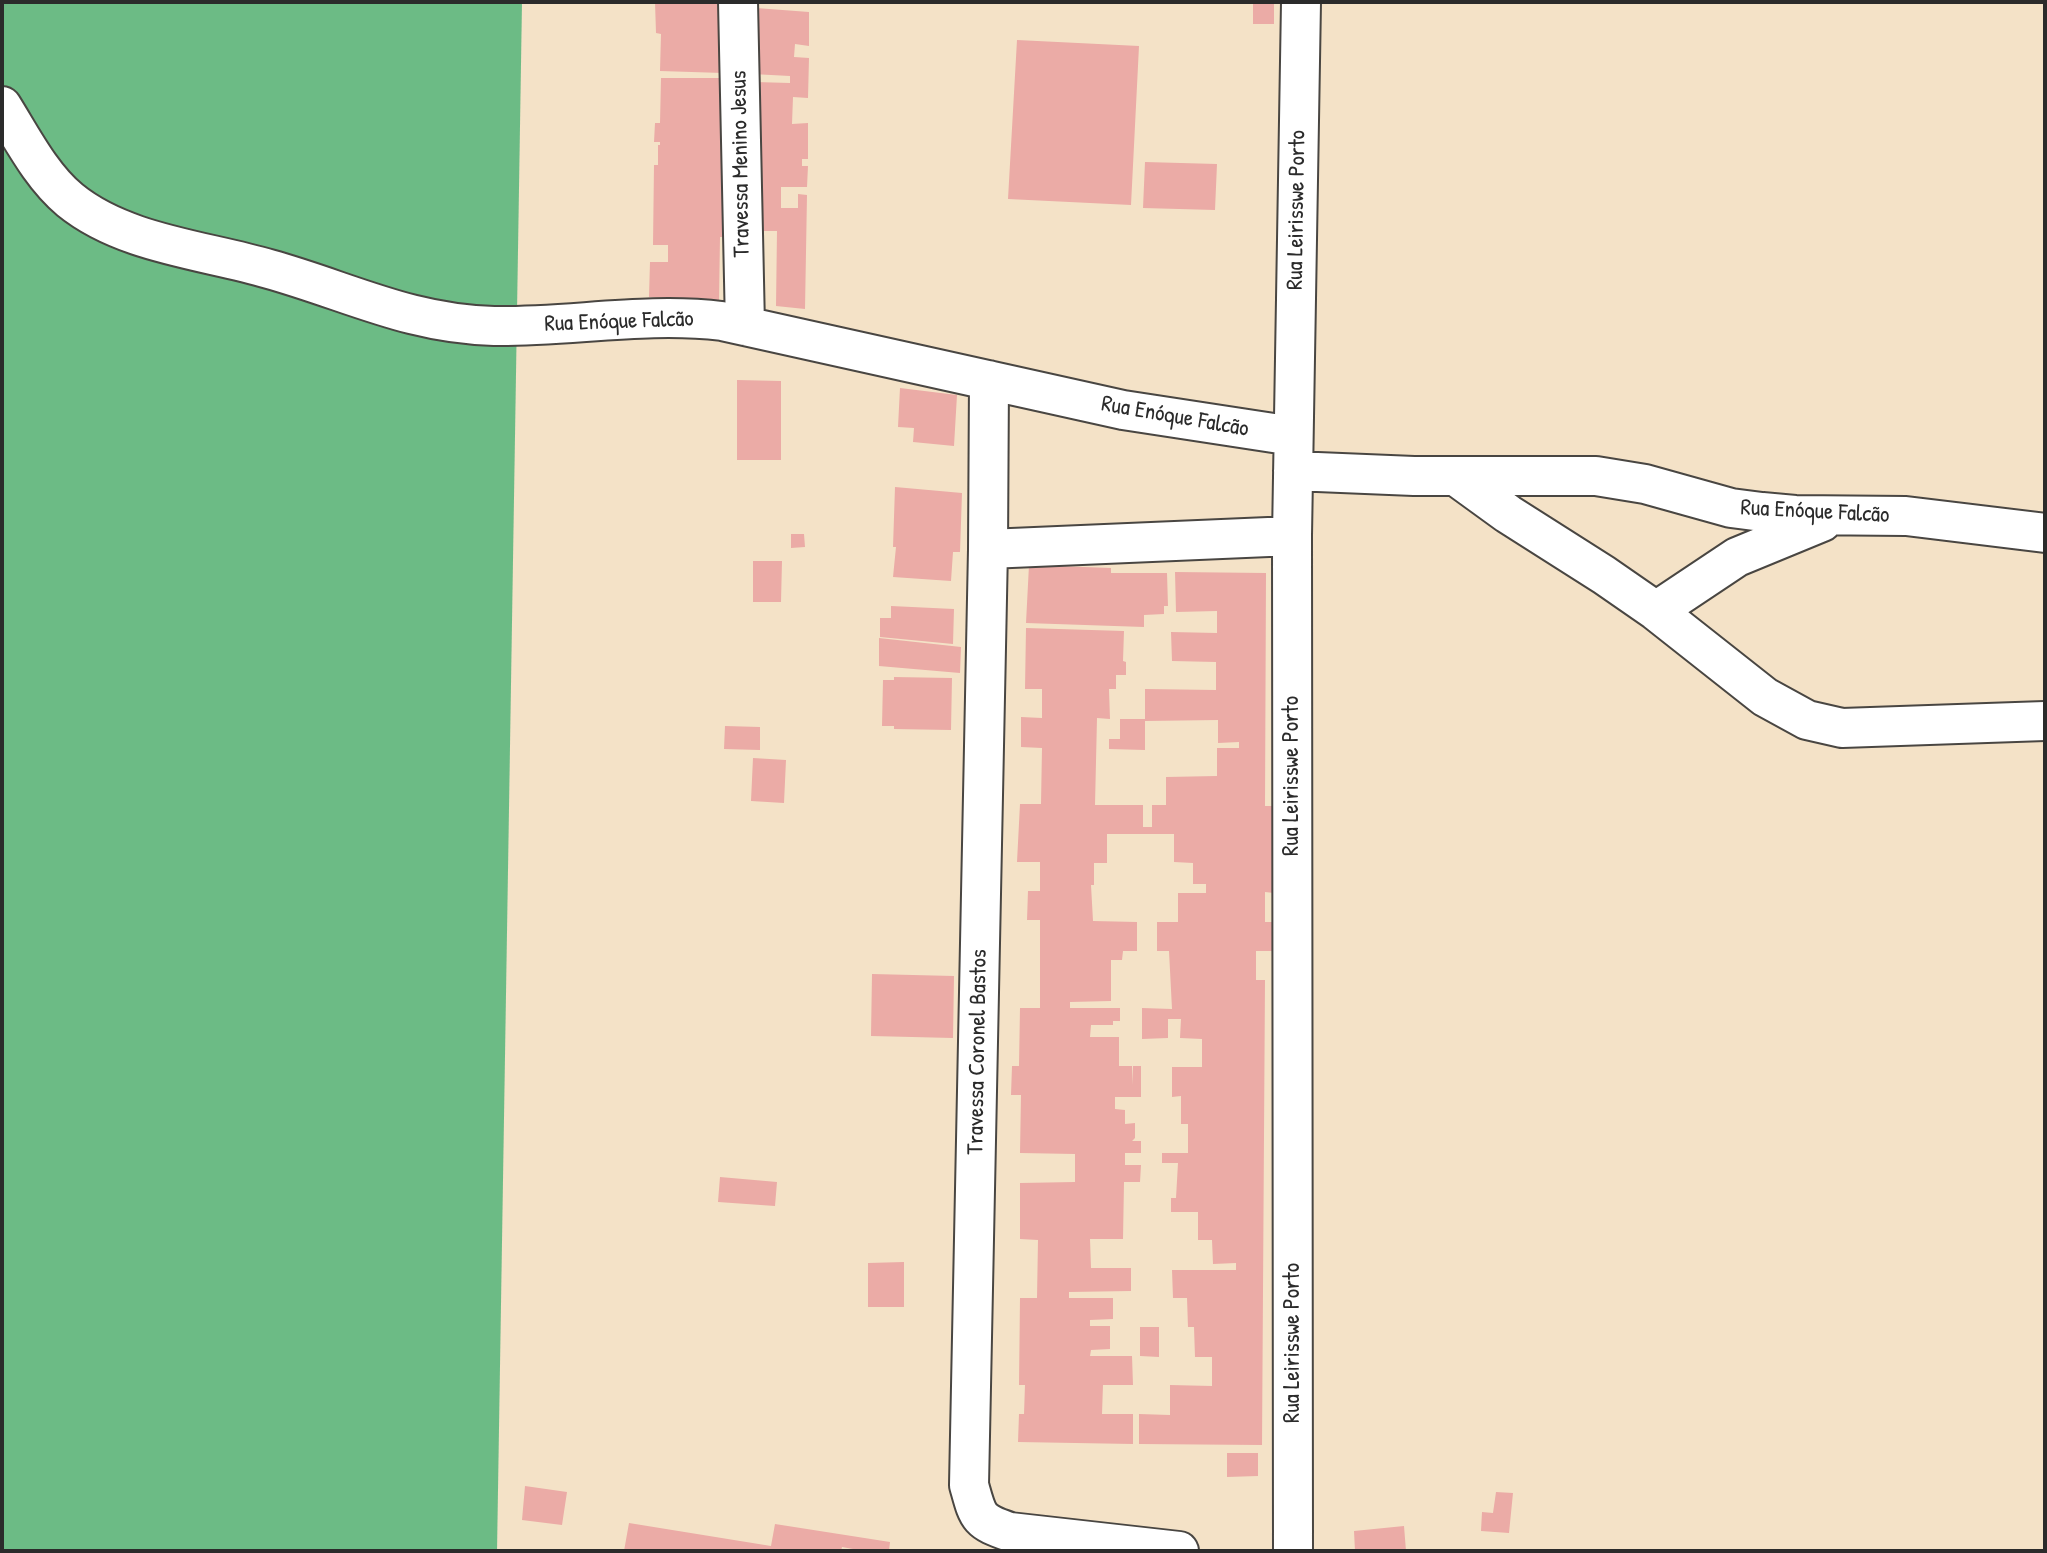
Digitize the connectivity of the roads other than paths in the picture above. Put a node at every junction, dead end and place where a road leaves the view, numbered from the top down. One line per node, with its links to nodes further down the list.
1 (738, 2): 4 (street, Travessa Menino Jesus)
2 (1301, 2): 6 (street, Rua Leirisswe Porto)
3 (2, 106): 4 (street, Rua Enóque Falcão)
4 (745, 326): 5 (street, Rua Enóque Falcão)
5 (989, 380): 6 (street, Rua Enóque Falcão); 11 (street, Travessa Coronel Bastos)
6 (1293, 453): 7 (street, Rua Enóque Falcão); 10 (street, Rua Leirisswe Porto)
7 (1457, 477): 8 (street, Rua Enóque Falcão); 12 (street)
8 (1841, 515): 9 (street, Rua Enóque Falcão); 12 (street)
9 (2045, 533)
10 (1292, 536): 11 (street); 15 (street, Rua Leirisswe Porto)
11 (988, 549): 14 (street, Travessa Coronel Bastos)
12 (1656, 611): 13 (street)
13 (2045, 721)
14 (1179, 1551)
15 (1293, 1551)

